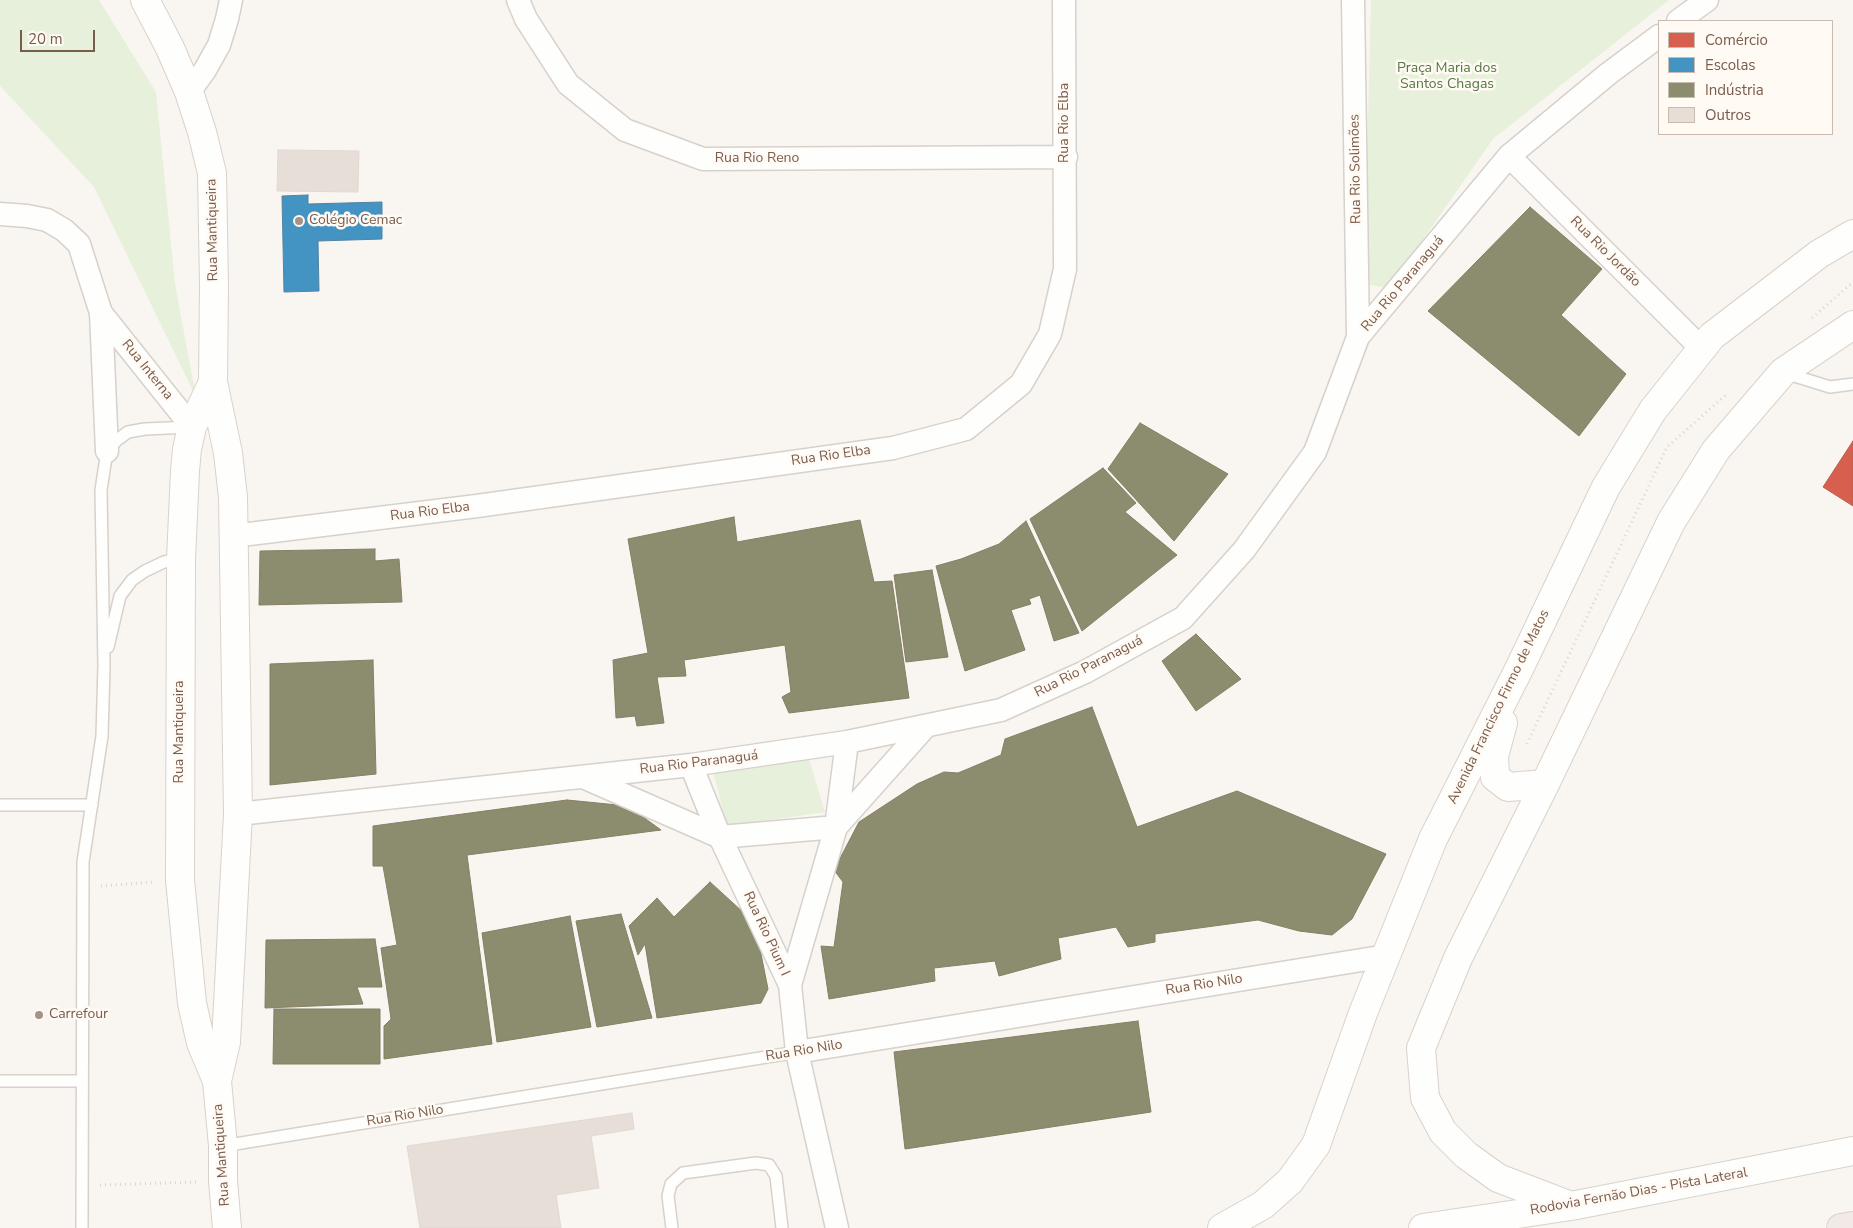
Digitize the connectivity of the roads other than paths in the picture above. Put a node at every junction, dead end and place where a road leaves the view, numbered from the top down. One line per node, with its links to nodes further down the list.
1 (145, 0): 9 (street, Rua Mantiqueira)
2 (231, 0): 9 (street)
3 (518, 0): 11 (street, Rua Rio Reno)
4 (1064, 0): 11 (street, Rua Rio Elba)
5 (1353, 0): 16 (street, Rua Rio Solimões)
6 (1706, 0): 7 (street)
7 (1679, 20)
8 (1658, 37): 10 (street, Rua Rio Paranaguá)
9 (189, 92): 19 (street, Rua Mantiqueira)
10 (1509, 156): 16 (street, Rua Rio Paranaguá); 17 (street, Rua Rio Jordão)
11 (1066, 157): 24 (street, Rua Rio Elba)
12 (0, 214): 14 (street, Rua Interna)
13 (1853, 234): 17 (street, Avenida Francisco Firmo de Matos)
14 (101, 313): 21 (street, Rua Interna); 22 (street, Rua Interna)
15 (1853, 325): 18 (street)
16 (1358, 337): 28 (street, Rua Rio Paranaguá)
17 (1702, 349): 27 (street, Avenida Francisco Firmo de Matos)
18 (1783, 372): 20 (lane); 32 (street)
19 (213, 382): 21 (street, Rua Mantiqueira); 23 (street, Rua Mantiqueira)
20 (1853, 384)
21 (192, 427): 22 (lane); 23 (street); 25 (street, Rua Mantiqueira)
22 (107, 451): 26 (lane)
23 (228, 453): 24 (street, Rua Mantiqueira)
24 (233, 536): 35 (street, Rua Mantiqueira)
25 (181, 559): 26 (lane); 39 (street, Rua Mantiqueira)
26 (104, 666): 34 (lane)
27 (1519, 669): 32 (street); 38 (street, Avenida Francisco Firmo de Matos)
28 (926, 726): 29 (street, Rua Rio Paranaguá); 36 (street)
29 (847, 742): 30 (street, Rua Rio Paranaguá); 36 (street)
30 (691, 765): 31 (street, Rua Rio Paranaguá); 37 (street, Rua Rio Pium I)
31 (583, 777): 35 (street, Rua Rio Paranaguá); 37 (street)
32 (1545, 784): 48 (street)
33 (0, 805): 34 (lane)
34 (92, 805): 44 (lane)
35 (238, 814): 40 (street, Rua Mantiqueira)
36 (836, 827): 37 (street); 41 (street)
37 (720, 837): 41 (street, Rua Rio Pium I)
38 (1386, 956): 42 (street, Rua Rio Nilo); 55 (street, Avenida Francisco Firmo de Matos)
39 (188, 965): 40 (street); 45 (street, Rua Mantiqueira)
40 (231, 967): 45 (street, Rua Mantiqueira)
41 (790, 985): 42 (street, Rua Rio Pium I)
42 (797, 1052): 46 (lane, Rua Rio Nilo); 54 (street, Rua Rio Pium I)
43 (0, 1081): 44 (lane)
44 (82, 1081): 50 (lane)
45 (217, 1081): 46 (street, Rua Mantiqueira)
46 (223, 1146): 51 (street, Rua Mantiqueira)
47 (1853, 1151): 48 (street, Rodovia Fernão Dias - Pista Lateral)
48 (1571, 1206): 56 (street, Rodovia Fernão Dias - Pista Lateral)
49 (1853, 1226): 57 (highway)
50 (82, 1228)
51 (227, 1228)
52 (672, 1228): 53 (lane)
53 (782, 1228)
54 (837, 1228)
55 (1222, 1228)
56 (1423, 1228)
57 (1841, 1228)

